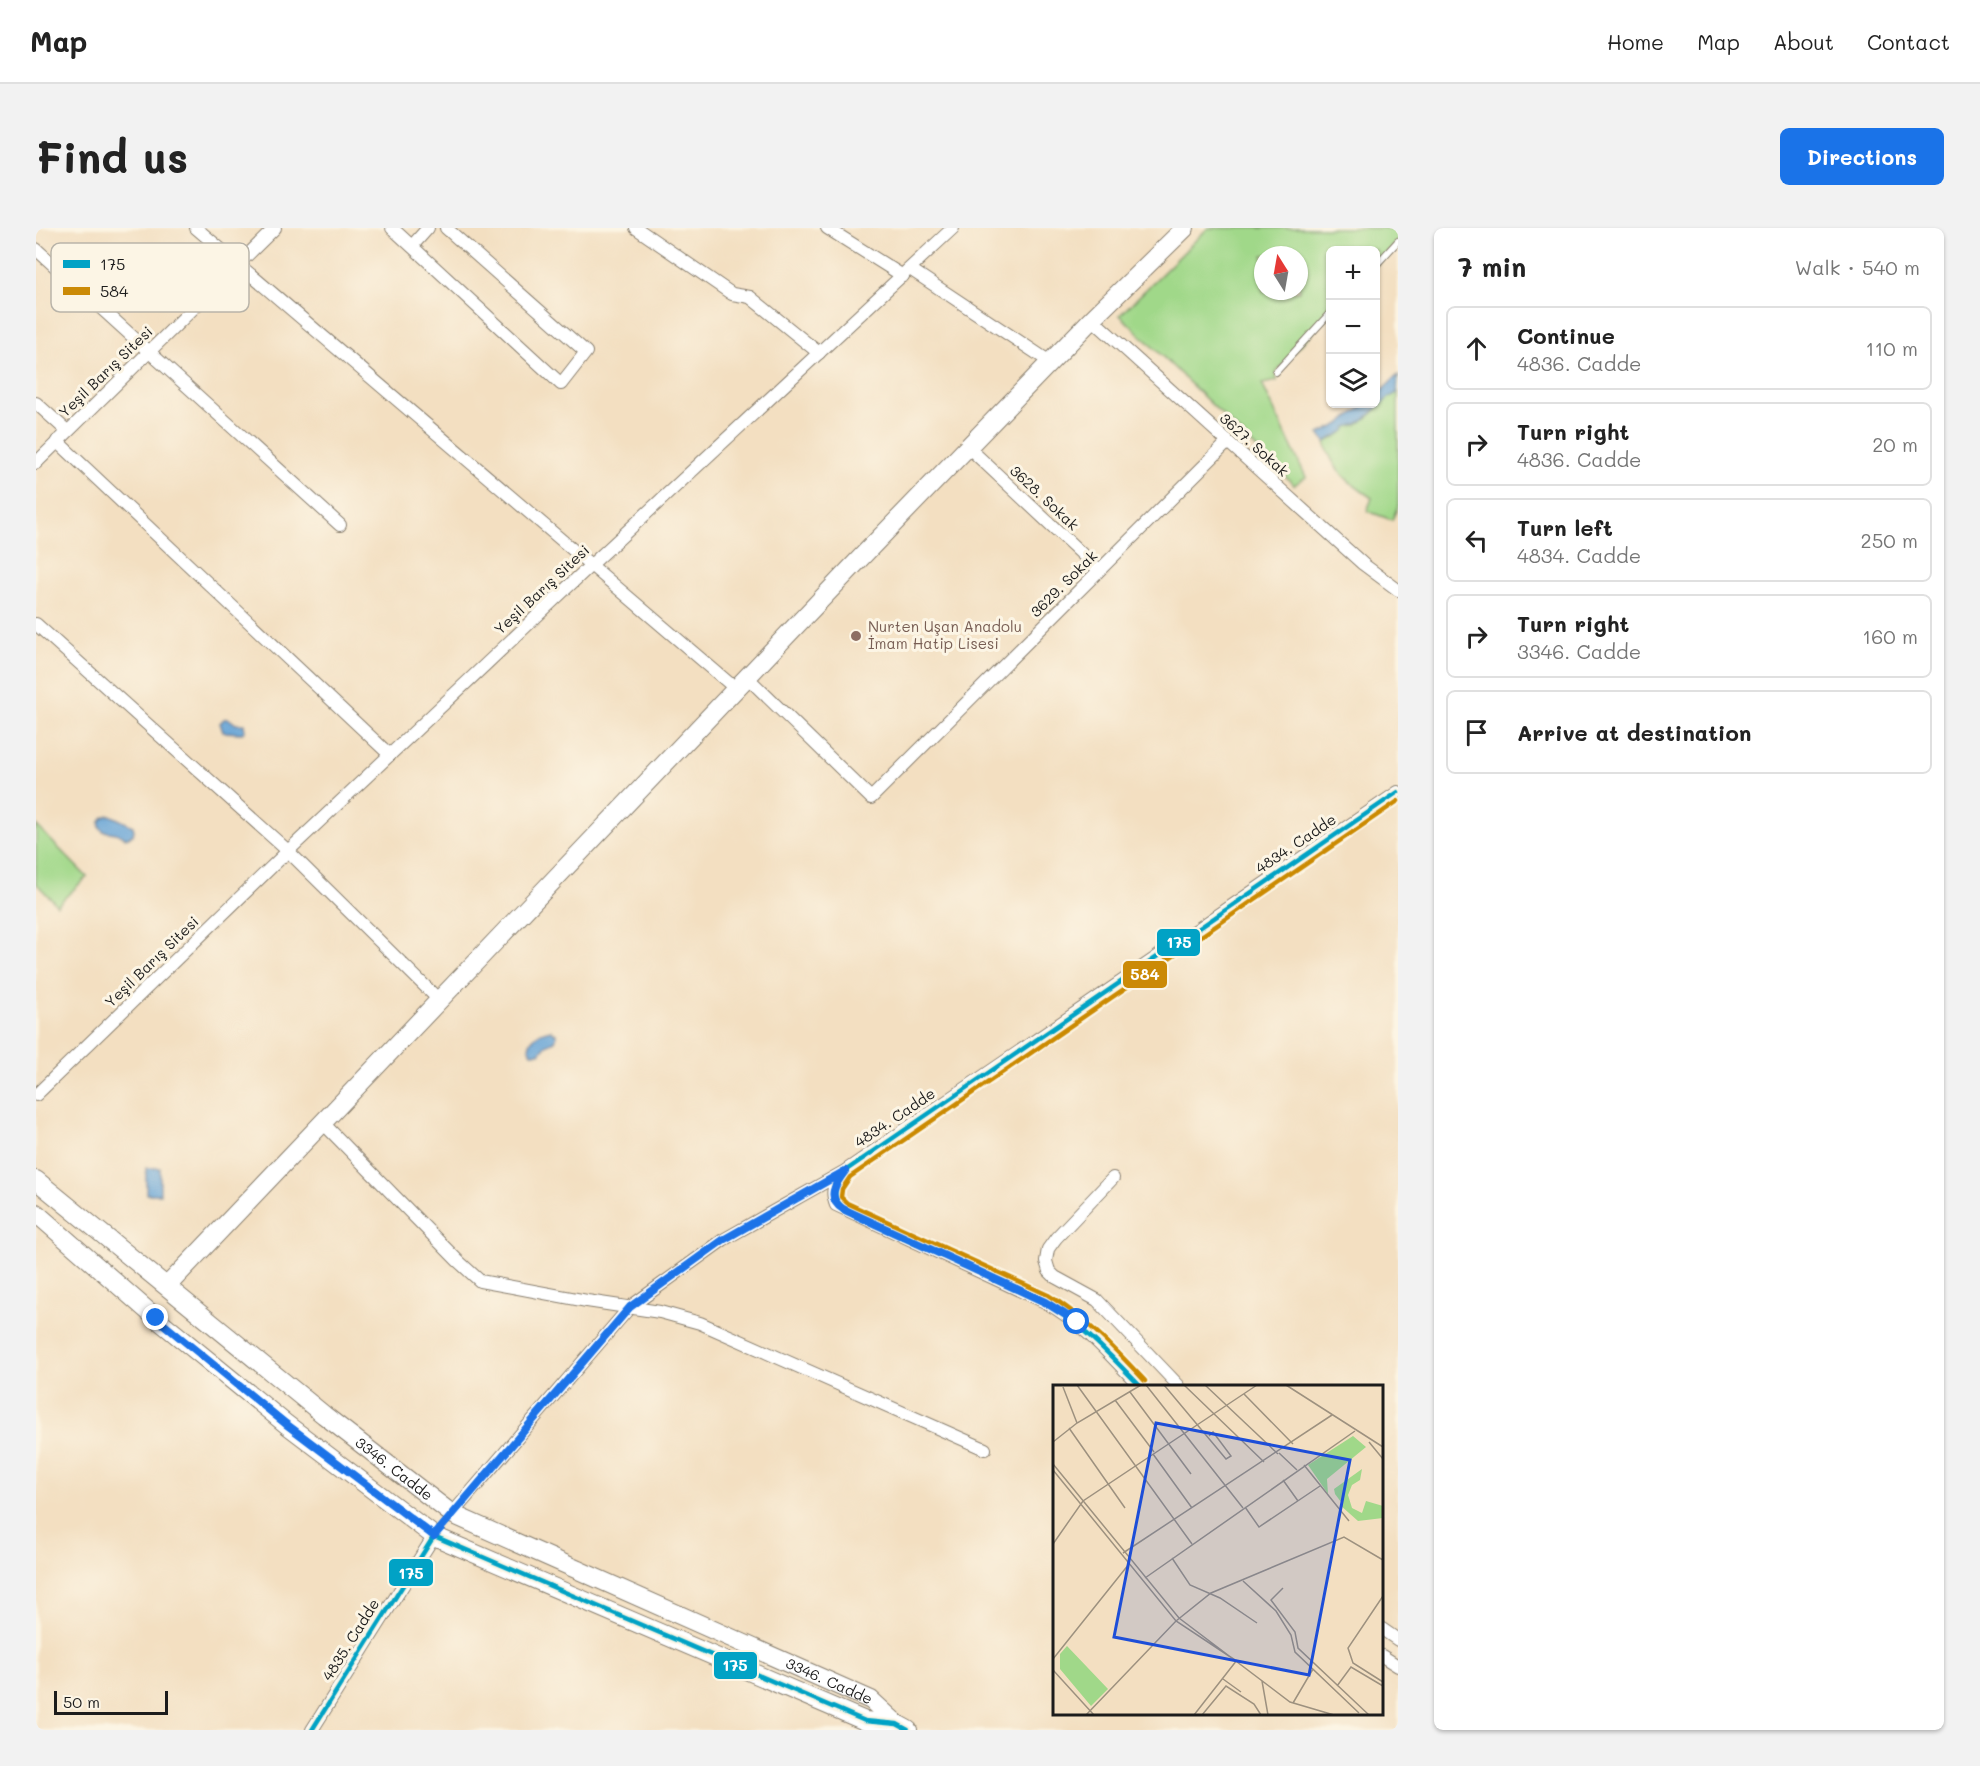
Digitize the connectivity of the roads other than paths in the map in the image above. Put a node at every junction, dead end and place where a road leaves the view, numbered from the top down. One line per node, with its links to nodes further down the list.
1 (196, 228): 11 (street)
2 (275, 228): 14 (street, Yeşil Barış Sitesi)
3 (392, 228): 12 (street)
4 (428, 228): 12 (street)
5 (446, 228): 12 (street)
6 (636, 228): 24 (street)
7 (828, 228): 18 (street)
8 (953, 228): 18 (street, Yeşil Barış Sitesi)
9 (1185, 228): 22 (street)
10 (1398, 241): 15 (lane)
11 (214, 243)
12 (412, 246)
13 (36, 249): 16 (street)
14 (249, 254)
15 (1380, 261)
16 (51, 263)
17 (249, 273): 34 (street)
18 (906, 273): 24 (street, Yeşil Barış Sitesi); 25 (street)
19 (105, 312): 23 (street)
20 (189, 312): 23 (street, Yeşil Barış Sitesi)
21 (1326, 317): 26 (lane)
22 (1092, 319): 25 (street); 30 (street, 3627. Sokak)
23 (148, 351): 28 (street, Yeşil Barış Sitesi); 33 (street)
24 (819, 353): 34 (street, Yeşil Barış Sitesi)
25 (1050, 362): 31 (street)
26 (1276, 372)
27 (36, 403): 28 (street)
28 (67, 431): 29 (street, Yeşil Barış Sitesi)
29 (57, 441): 32 (street, Yeşil Barış Sitesi); 39 (street)
30 (1228, 442): 35 (street, 3629. Sokak); 36 (street, 3627. Sokak)
31 (968, 447): 35 (street, 3628. Sokak); 38 (street)
32 (36, 463)
33 (340, 525)
34 (591, 564): 38 (street); 39 (street, Yeşil Barış Sitesi)
35 (1099, 570): 38 (street, 3629. Sokak)
36 (1398, 590)
37 (36, 624): 41 (street)
38 (742, 683): 42 (street)
39 (390, 755): 41 (street, Yeşil Barış Sitesi)
40 (1398, 792): 45 (street, 4834. Cadde)
41 (288, 851): 42 (street); 43 (street, Yeşil Barış Sitesi)
42 (439, 1000): 44 (street)
43 (36, 1095)
44 (322, 1122): 49 (street); 50 (street)
45 (845, 1171): 50 (street, 4834. Cadde); 51 (street)
46 (1113, 1178): 52 (street)
47 (36, 1180): 49 (street, 3346. Cadde)
48 (37, 1217): 55 (street, 3346. Cadde)
49 (167, 1286): 54 (street, 3346. Cadde)
50 (630, 1307): 53 (street); 54 (street, 4834. Cadde)
51 (1139, 1385)
52 (1178, 1385)
53 (985, 1449)
54 (452, 1514): 55 (street); 60 (street, 3346. Cadde)
55 (434, 1536): 60 (street, 3346. Cadde); 61 (street, 4835. Cadde)
56 (1383, 1630): 57 (street)
57 (1398, 1640)
58 (1383, 1657): 59 (street)
59 (1398, 1666)
60 (900, 1728)
61 (312, 1730)

